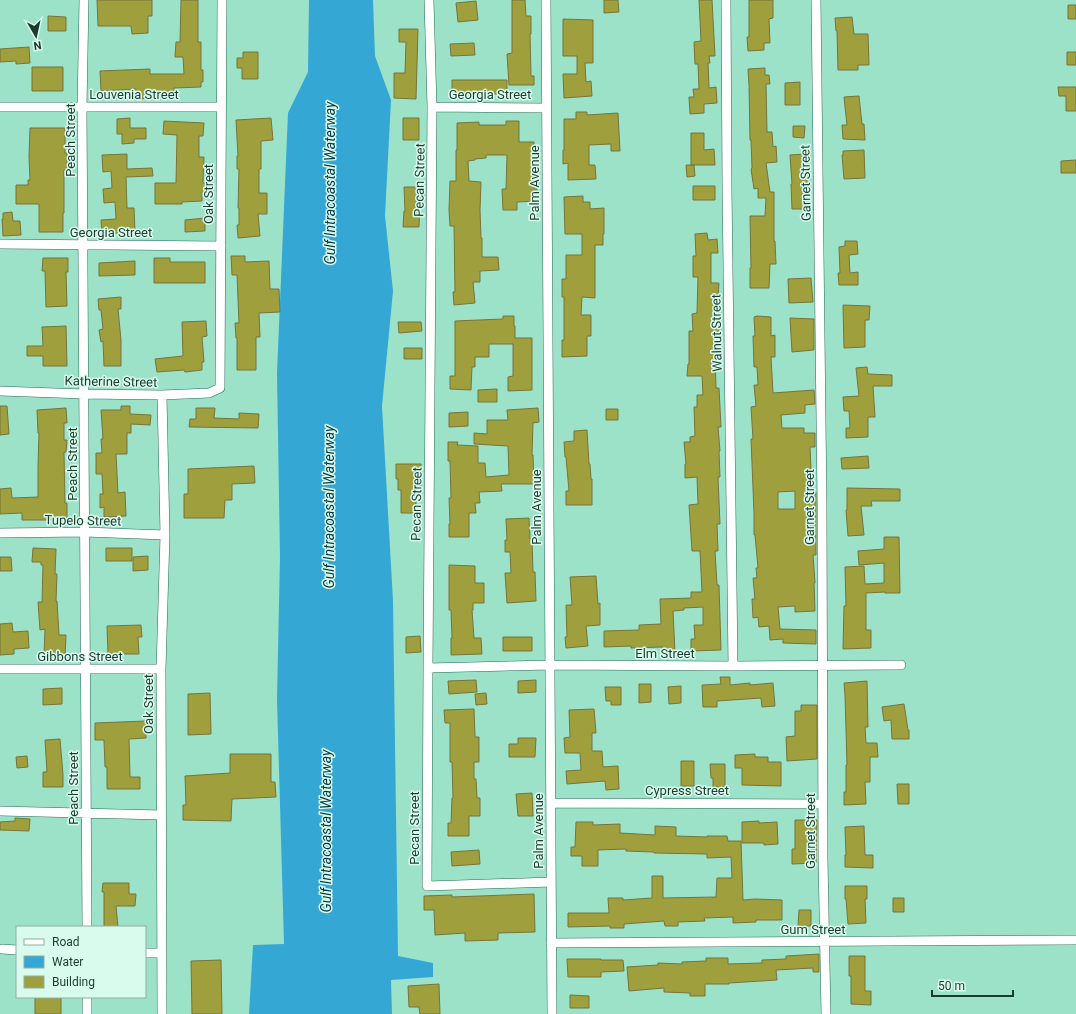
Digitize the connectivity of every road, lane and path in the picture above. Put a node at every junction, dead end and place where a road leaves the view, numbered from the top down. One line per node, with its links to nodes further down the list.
1 (84, 0): 10 (street, Peach Street)
2 (222, 0): 8 (street, Oak Street)
3 (429, 0): 9 (street, Pecan Street)
4 (546, 0): 11 (street, Palm Avenue)
5 (726, 0): 24 (street, Walnut Street)
6 (816, 0): 25 (street, Garnet Street)
7 (0, 107): 10 (street, Louvenia Street)
8 (221, 107): 10 (street, Louvenia Street); 14 (street, Oak Street)
9 (432, 107): 11 (street, Georgia Street); 26 (street, Pecan Street)
10 (82, 108): 13 (street, Peach Street)
11 (546, 108): 22 (street, Palm Avenue)
12 (0, 244): 13 (street, Georgia Street)
13 (84, 245): 14 (street, Georgia Street); 17 (street, Peach Street)
14 (221, 246): 15 (street, Oak Street)
15 (220, 388): 18 (street, Katherine Street)
16 (0, 391): 17 (street, Katherine Street)
17 (84, 394): 18 (street, Katherine Street); 19 (street, Peach Street)
18 (162, 395): 21 (street, Oak Street)
19 (85, 532): 20 (street, Tupelo Street); 21 (street, Tupelo Street); 28 (street, Peach Street)
20 (0, 533)
21 (165, 535): 29 (street, Oak Street)
22 (550, 665): 24 (street, Elm Street); 26 (street, Elm Street); 30 (street, Palm Avenue)
23 (901, 665): 25 (street, Elm Street)
24 (733, 666): 25 (street, Elm Street)
25 (823, 666): 31 (street, Garnet Street)
26 (428, 668): 35 (street, Pecan Street)
27 (0, 669): 28 (street, Gibbons Street)
28 (86, 669): 29 (street, Gibbons Street); 33 (street, Peach Street)
29 (161, 670): 34 (street, Oak Street)
30 (551, 803): 31 (street, Cypress Street); 35 (street, Palm Avenue)
31 (823, 804): 38 (street, Garnet Street)
32 (0, 812): 33 (street)
33 (86, 814): 34 (street); 36 (street, Peach Street)
34 (161, 815): 43 (street, Oak Street)
35 (550, 882): 39 (street, Palm Avenue)
36 (86, 926)
37 (1076, 940): 38 (street, Gum Street)
38 (825, 942): 39 (street, Gum Street); 48 (street, Garnet Street)
39 (551, 943): 47 (street, Palm Avenue)
40 (2, 950): 41 (street)
41 (16, 950)
42 (146, 953): 43 (street)
43 (162, 953): 46 (street, Oak Street)
44 (87, 998): 45 (street)
45 (87, 1014)
46 (162, 1014)
47 (552, 1014)
48 (826, 1014)

